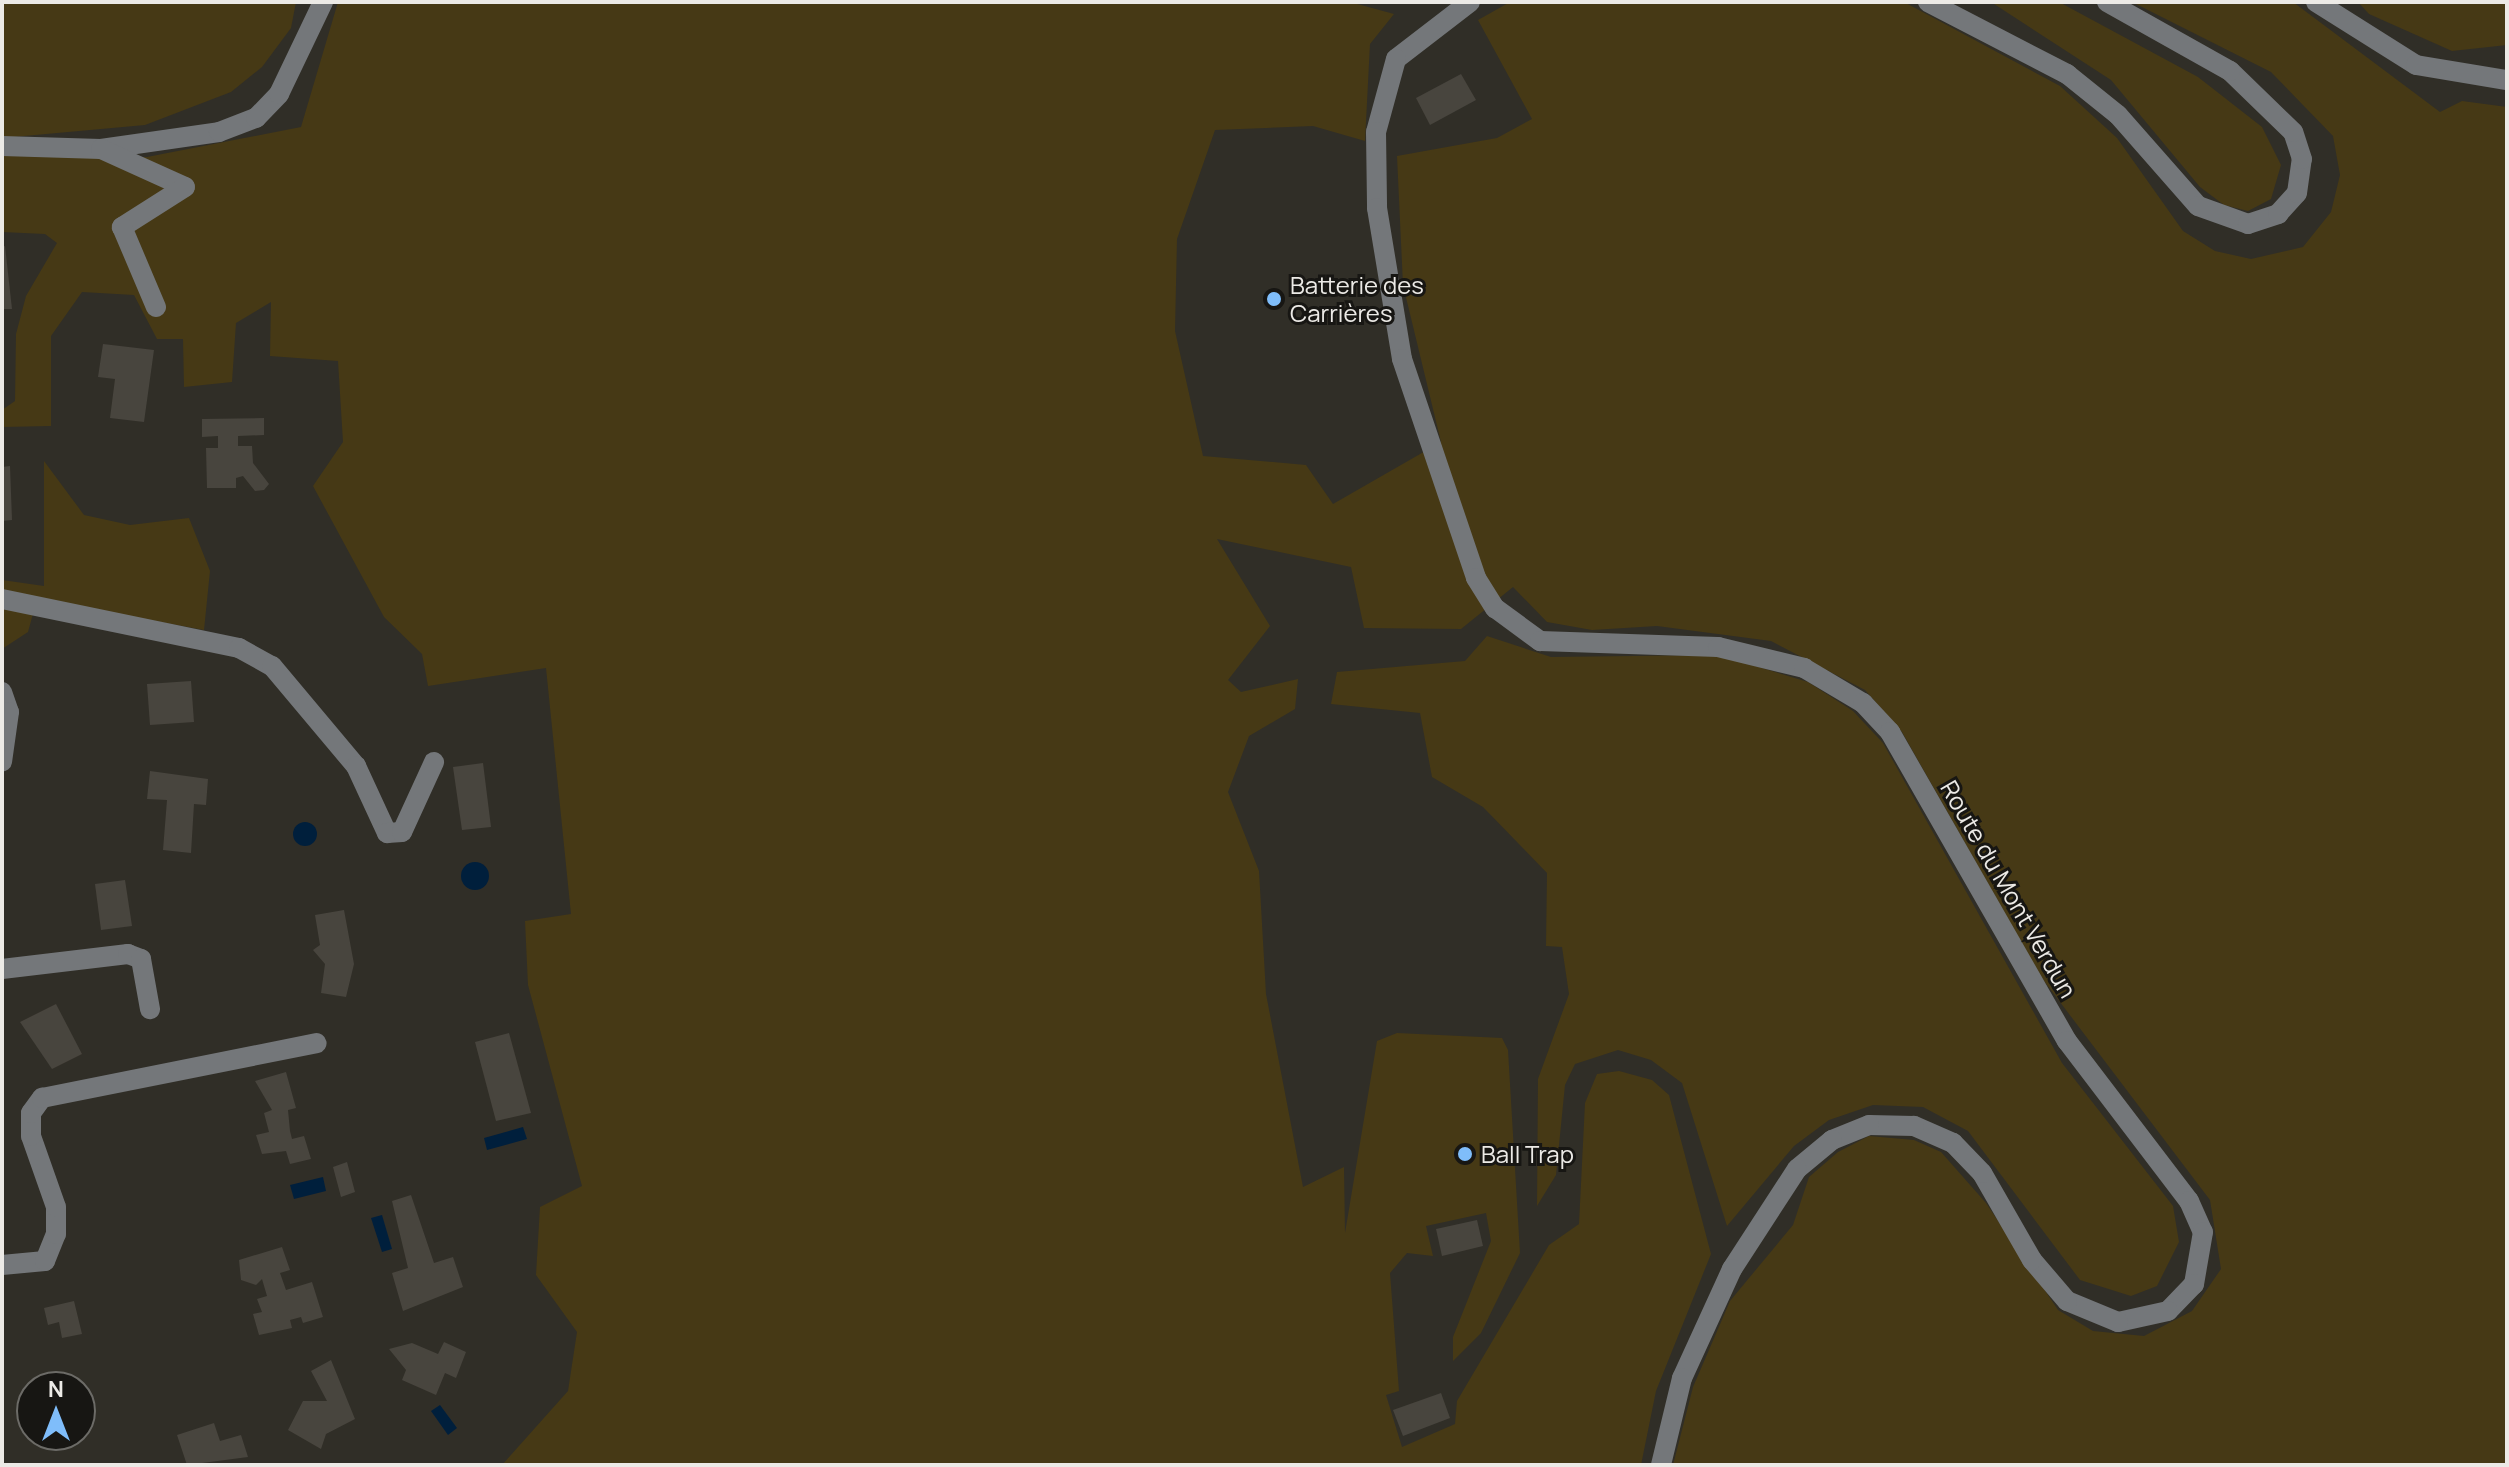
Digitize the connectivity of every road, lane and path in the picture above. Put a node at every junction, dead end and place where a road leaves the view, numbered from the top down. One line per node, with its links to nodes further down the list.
1 (323, 2): 8 (street)
2 (1470, 2): 18 (street, Route du Mont Verdun)
3 (1928, 2): 4 (street)
4 (2107, 2)
5 (2316, 2): 6 (street)
6 (2507, 80)
7 (2, 146): 8 (street)
8 (101, 149): 9 (street)
9 (156, 307)
10 (2, 599): 13 (street)
11 (2, 692): 12 (street)
12 (2, 762)
13 (434, 762)
14 (2, 969): 15 (street)
15 (150, 1009)
16 (317, 1043): 17 (street)
17 (2, 1265)
18 (1661, 1465)

